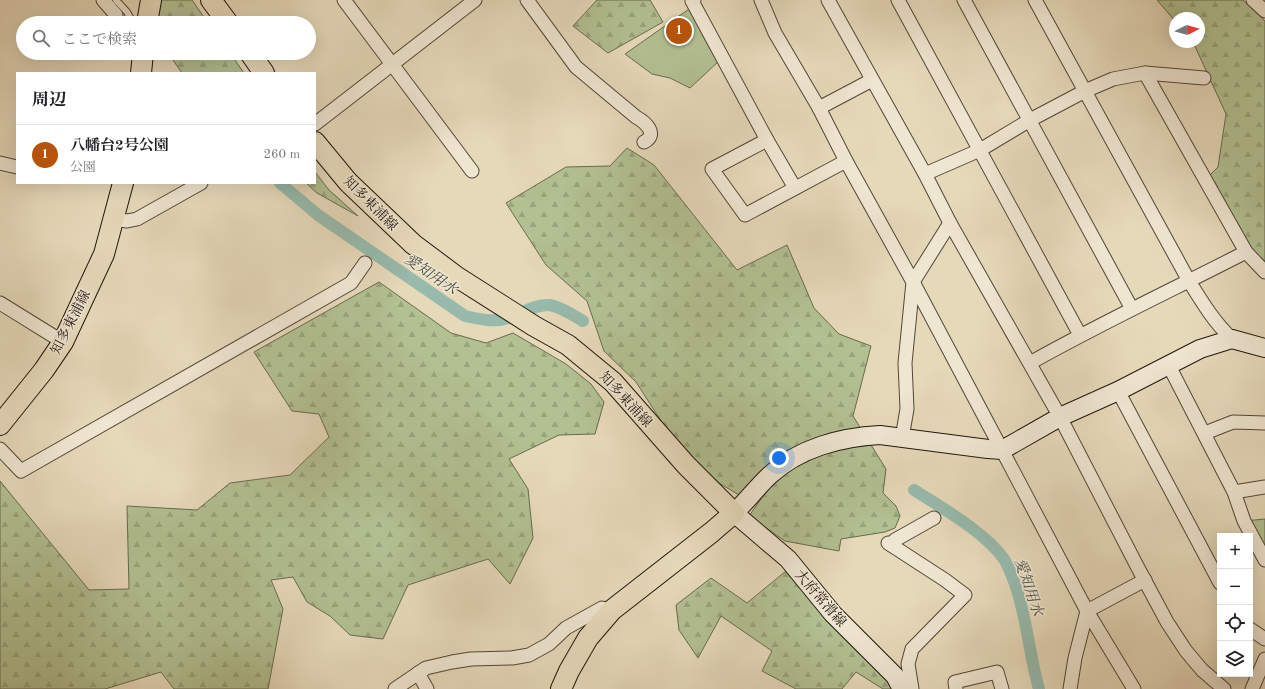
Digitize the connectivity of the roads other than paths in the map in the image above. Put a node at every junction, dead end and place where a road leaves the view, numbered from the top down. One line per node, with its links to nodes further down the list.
1 (103, 0): 16 (street)
2 (116, 0): 17 (lane)
3 (150, 0): 18 (main road)
4 (211, 0): 19 (main road)
5 (344, 0): 22 (street)
6 (475, 0): 22 (street)
7 (527, 0): 33 (street)
8 (694, 0): 32 (street)
9 (761, 0): 29 (street)
10 (828, 0): 27 (street)
11 (898, 0): 35 (street)
12 (964, 0): 30 (street)
13 (1035, 0): 28 (street)
14 (1253, 0): 15 (street)
15 (1265, 12)
16 (116, 14)
17 (129, 16)
18 (149, 16)
19 (223, 16)
20 (143, 60): 23 (main road)
21 (255, 60): 24 (main road)
22 (392, 65): 31 (street); 39 (street)
23 (141, 72)
24 (263, 72)
25 (1145, 73): 26 (street); 28 (street); 46 (street)
26 (1204, 78)
27 (872, 80): 29 (street); 40 (street)
28 (1085, 91): 30 (street); 49 (street)
29 (819, 108): 36 (street)
30 (1030, 120): 35 (street); 52 (street)
31 (316, 123)
32 (767, 140): 43 (street); 43 (street)
33 (644, 142)
34 (316, 143): 69 (main road, 知多東浦線)
35 (980, 150): 40 (street); 53 (street)
36 (846, 161): 43 (street); 50 (street)
37 (0, 163): 38 (street)
38 (16, 167)
39 (472, 171)
40 (925, 174): 45 (street)
41 (123, 184): 44 (main road, 知多東浦線)
42 (198, 184): 44 (street)
43 (794, 188)
44 (113, 219): 55 (main road, 知多東浦線)
45 (950, 223): 50 (street); 57 (street)
46 (1246, 252): 48 (street); 49 (street)
47 (365, 262): 65 (street)
48 (1265, 272)
49 (1189, 281): 52 (street); 54 (street)
50 (913, 282): 64 (street); 66 (street)
51 (0, 303): 55 (street)
52 (1132, 309): 53 (street)
53 (1080, 335): 57 (street)
54 (1232, 339): 56 (street); 58 (street)
55 (63, 342): 62 (main road, 知多東浦線)
56 (1265, 348)
57 (1030, 363): 60 (street)
58 (1168, 364): 59 (street); 63 (street)
59 (1118, 391): 60 (street); 72 (street)
60 (1060, 417): 66 (street); 73 (street)
61 (1265, 423): 63 (street)
62 (0, 425)
63 (1204, 433): 68 (street)
64 (902, 438): 66 (street); 69 (street)
65 (0, 449)
66 (1002, 450): 75 (street)
67 (1265, 487): 68 (street)
68 (1234, 492): 71 (street)
69 (734, 513): 74 (main road); 83 (street, 大府常滑線)
70 (934, 518): 84 (street)
71 (1265, 560)
72 (1217, 577)
73 (1145, 580): 75 (street); 89 (street)
74 (612, 610): 79 (street); 82 (main road)
75 (1087, 611): 87 (street); 88 (street)
76 (1253, 631): 77 (street)
77 (1265, 639)
78 (1265, 659): 90 (street)
79 (418, 673): 80 (street); 81 (street)
80 (394, 689)
81 (427, 689)
82 (561, 689)
83 (902, 689)
84 (912, 689)
85 (956, 689): 86 (street)
86 (1002, 689)
87 (1070, 689)
88 (1134, 689)
89 (1224, 689)
90 (1252, 689)

